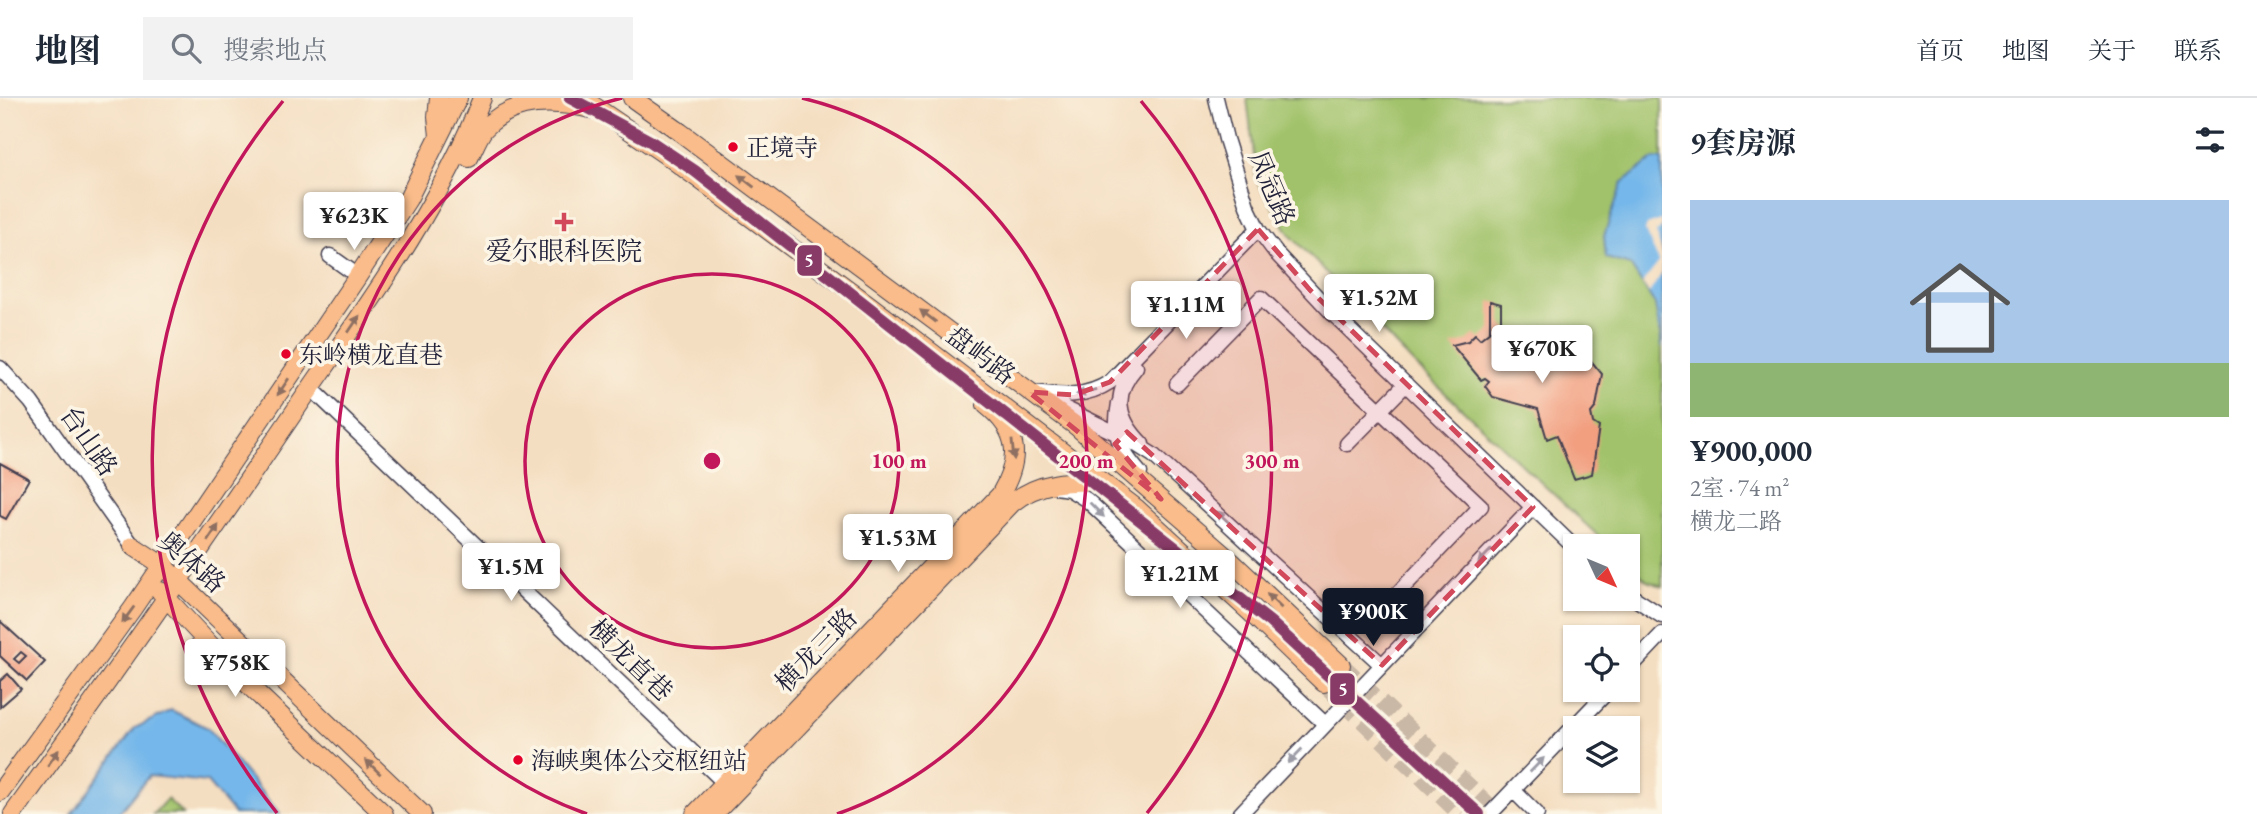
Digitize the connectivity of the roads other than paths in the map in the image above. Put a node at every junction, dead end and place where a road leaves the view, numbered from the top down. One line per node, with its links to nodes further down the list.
1 (439, 98): 10 (main road)
2 (458, 98): 10 (main road)
3 (482, 98): 11 (main road)
4 (582, 98): 8 (main road, 盘屿路)
5 (632, 98): 9 (main road, 盘屿路)
6 (642, 98): 9 (main road)
7 (1216, 98): 12 (street, 凤冠路)
8 (605, 113): 11 (main road); 15 (main road, 盘屿路)
9 (654, 113): 20 (main road, 盘屿路, one-way to 9)
10 (440, 138): 14 (main road)
11 (440, 188): 19 (main road, one-way to 11)
12 (1261, 232): 18 (street, 凤冠路); 20 (street, one-way to 20); 21 (street)
13 (330, 256): 14 (street)
14 (358, 276): 32 (main road, one-way to 32)
15 (904, 330): 26 (main road, 盘屿路); 45 (main road, 横龙三路, one-way to 45)
16 (0, 368): 31 (street, 台山路)
17 (1177, 384): 22 (street)
18 (1406, 384): 22 (street); 29 (street, 凤冠路)
19 (311, 388): 33 (main road, one-way to 19); 45 (street, 横龙直巷)
20 (1030, 392): 23 (street); 28 (main road, 盘屿路)
21 (1120, 397): 23 (street); 25 (street)
22 (1380, 411): 24 (street); 34 (street)
23 (1116, 434): 25 (street); 28 (street)
24 (1347, 444)
25 (1153, 455): 40 (street, one-way to 25)
26 (1103, 483): 27 (main road, 横龙三路); 42 (main road, 盘屿路)
27 (1037, 487): 44 (street, one-way to 44); 45 (main road, 横龙三路)
28 (1161, 499): 41 (main road, 盘屿路, one-way to 28)
29 (1533, 507): 30 (street, 凤冠路); 40 (street, one-way to 40)
30 (1563, 536)
31 (133, 546): 32 (main road, 奥体路)
32 (157, 573): 33 (main road, 奥体路); 35 (main road, 奥体路); 47 (main road, one-way to 47)
33 (178, 582): 35 (main road); 50 (main road, 奥体路, one-way to 33)
34 (1398, 593)
35 (166, 599): 48 (main road, one-way to 35); 49 (main road, 奥体路)
36 (1640, 604): 37 (street)
37 (1662, 616)
38 (1662, 634): 39 (street)
39 (1640, 657)
40 (1382, 665): 44 (street)
41 (1340, 666)
42 (1324, 683)
43 (1597, 702): 46 (street, one-way to 43)
44 (1325, 724): 53 (street, one-way to 53)
45 (730, 788): 51 (main road, 横龙三路); 52 (main road, 横龙三路)
46 (1513, 790): 54 (street); 55 (street)
47 (0, 792)
48 (13, 814)
49 (384, 814)
50 (422, 814)
51 (695, 814)
52 (714, 814)
53 (1240, 814)
54 (1490, 814)
55 (1537, 814)

